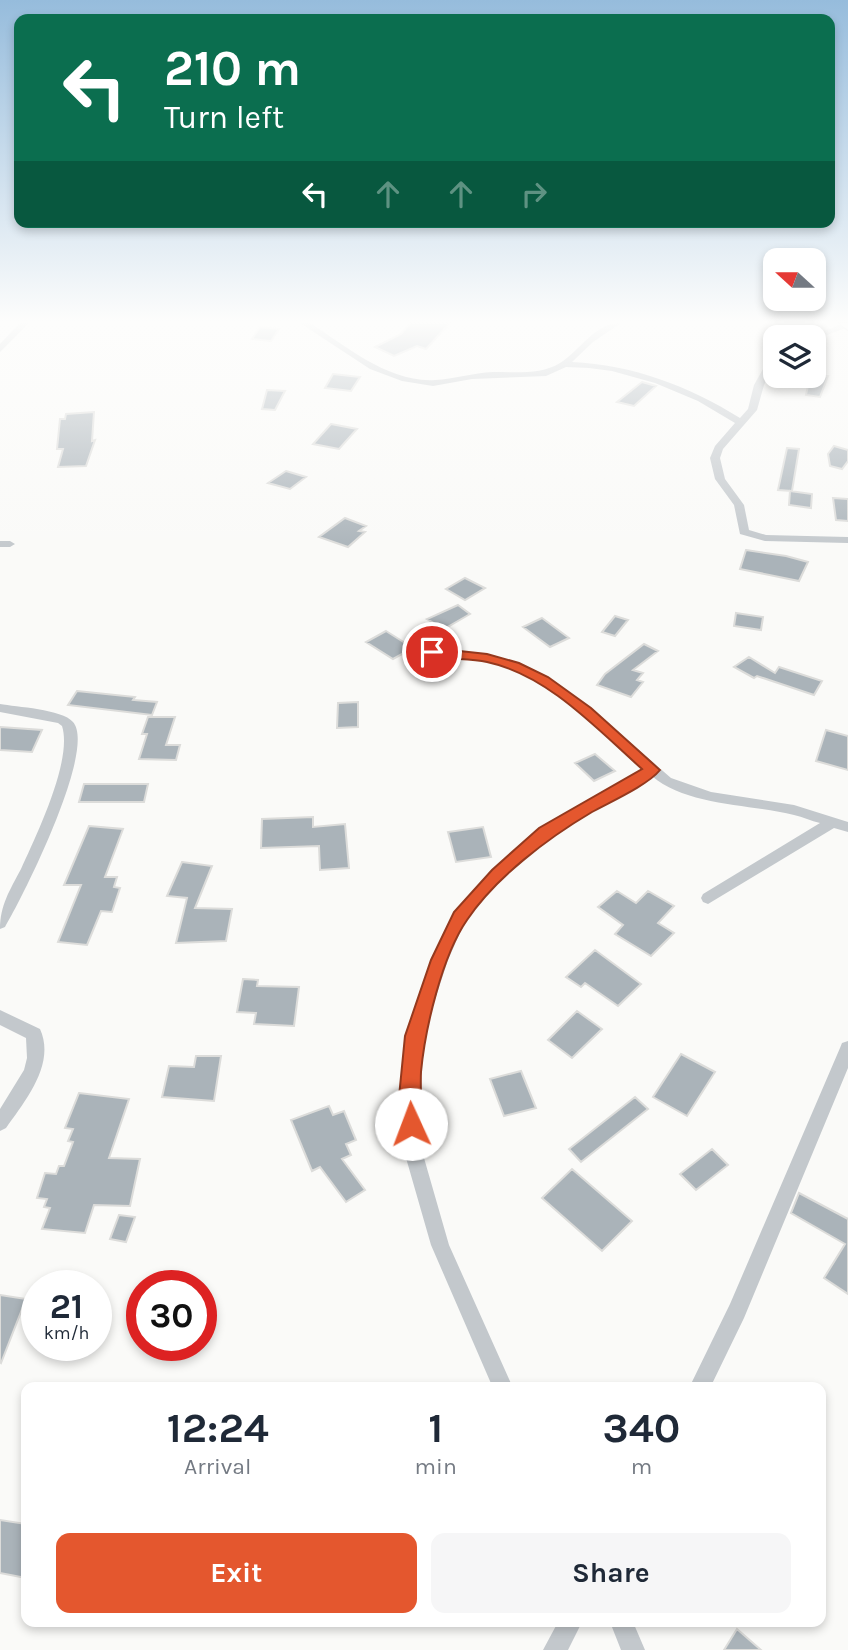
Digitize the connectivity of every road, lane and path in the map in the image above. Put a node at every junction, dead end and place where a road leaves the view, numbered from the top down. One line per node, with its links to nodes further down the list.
1 (702, 400): 4 (street)
2 (755, 400): 3 (street)
3 (752, 410): 4 (street); 5 (street)
4 (723, 411): 5 (street)
5 (742, 423): 6 (street)
6 (848, 540)
7 (432, 652): 9 (street)
8 (0, 708): 13 (street)
9 (652, 770): 10 (street); 17 (street)
10 (833, 822): 11 (street); 12 (street)
11 (848, 827)
12 (709, 898)
13 (0, 923)
14 (0, 1017): 16 (street)
15 (848, 1048): 18 (street)
16 (0, 1123)
17 (500, 1382)
18 (702, 1382)
19 (568, 1627): 21 (street)
20 (623, 1627): 22 (street)
21 (555, 1650)
22 (633, 1650)

